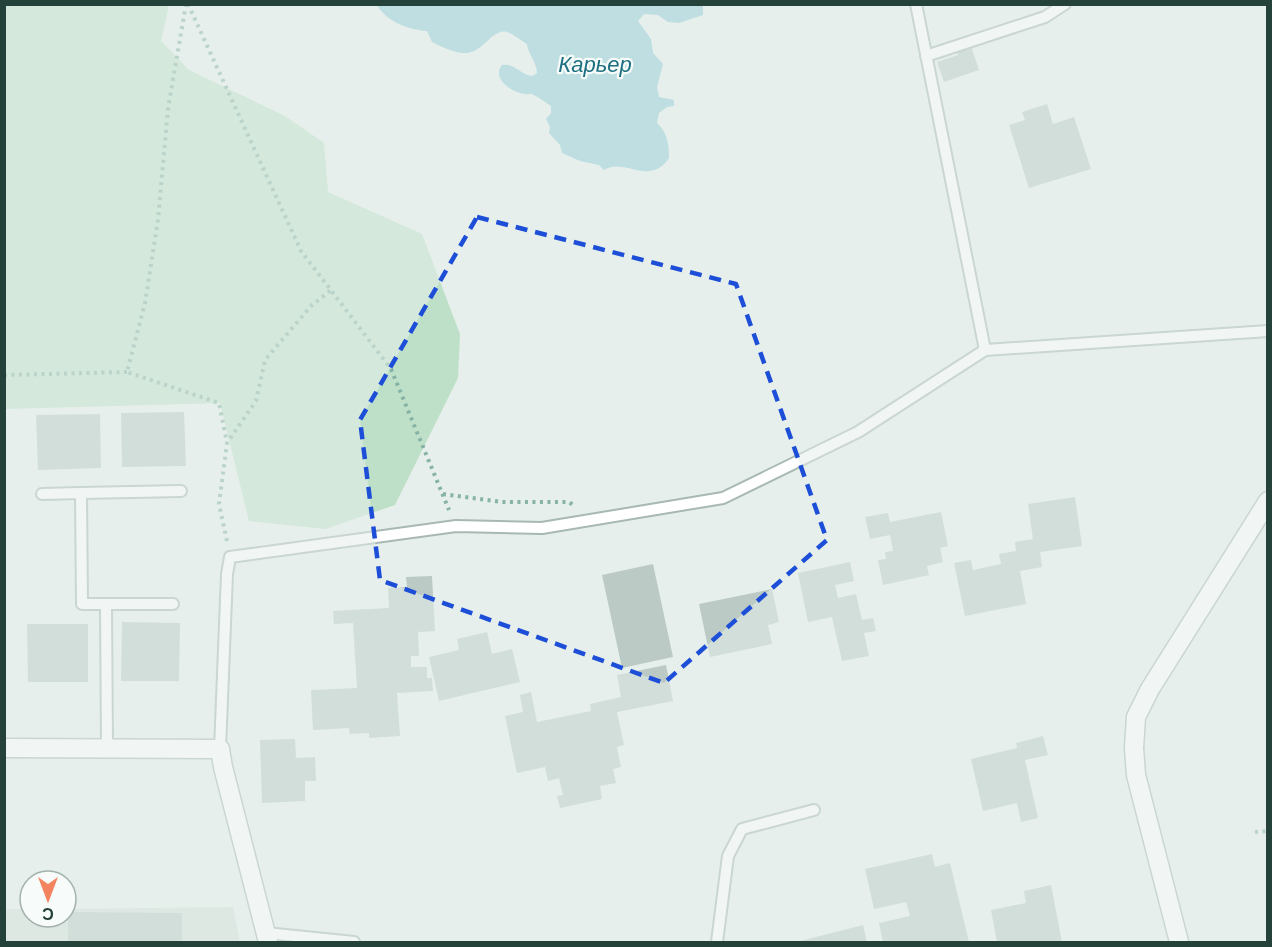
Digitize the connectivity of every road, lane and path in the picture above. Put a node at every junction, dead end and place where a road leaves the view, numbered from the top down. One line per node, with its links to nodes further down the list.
1 (187, 4): 5 (path); 8 (path)
2 (916, 4): 4 (lane)
3 (1065, 4): 4 (lane)
4 (926, 56): 7 (lane)
5 (331, 290): 10 (path); 14 (path)
6 (1268, 331): 7 (lane)
7 (985, 350): 16 (lane)
8 (127, 372): 9 (path); 10 (path)
9 (4, 375)
10 (227, 443): 18 (path)
11 (181, 491): 13 (lane)
12 (42, 494): 13 (lane)
13 (81, 494): 19 (lane)
14 (443, 494): 16 (path); 17 (path)
15 (1268, 501): 31 (street)
16 (597, 519): 17 (lane)
17 (456, 526): 18 (lane)
18 (230, 557): 23 (lane)
19 (106, 604): 20 (lane); 21 (lane)
20 (173, 604)
21 (107, 747): 22 (street); 23 (street)
22 (4, 748)
23 (220, 749): 27 (street)
24 (814, 810): 30 (lane)
25 (1268, 831): 26 (path)
26 (1255, 832)
27 (267, 938): 28 (lane)
28 (320, 941): 29 (lane)
29 (354, 942)
30 (717, 942)
31 (1179, 942)

